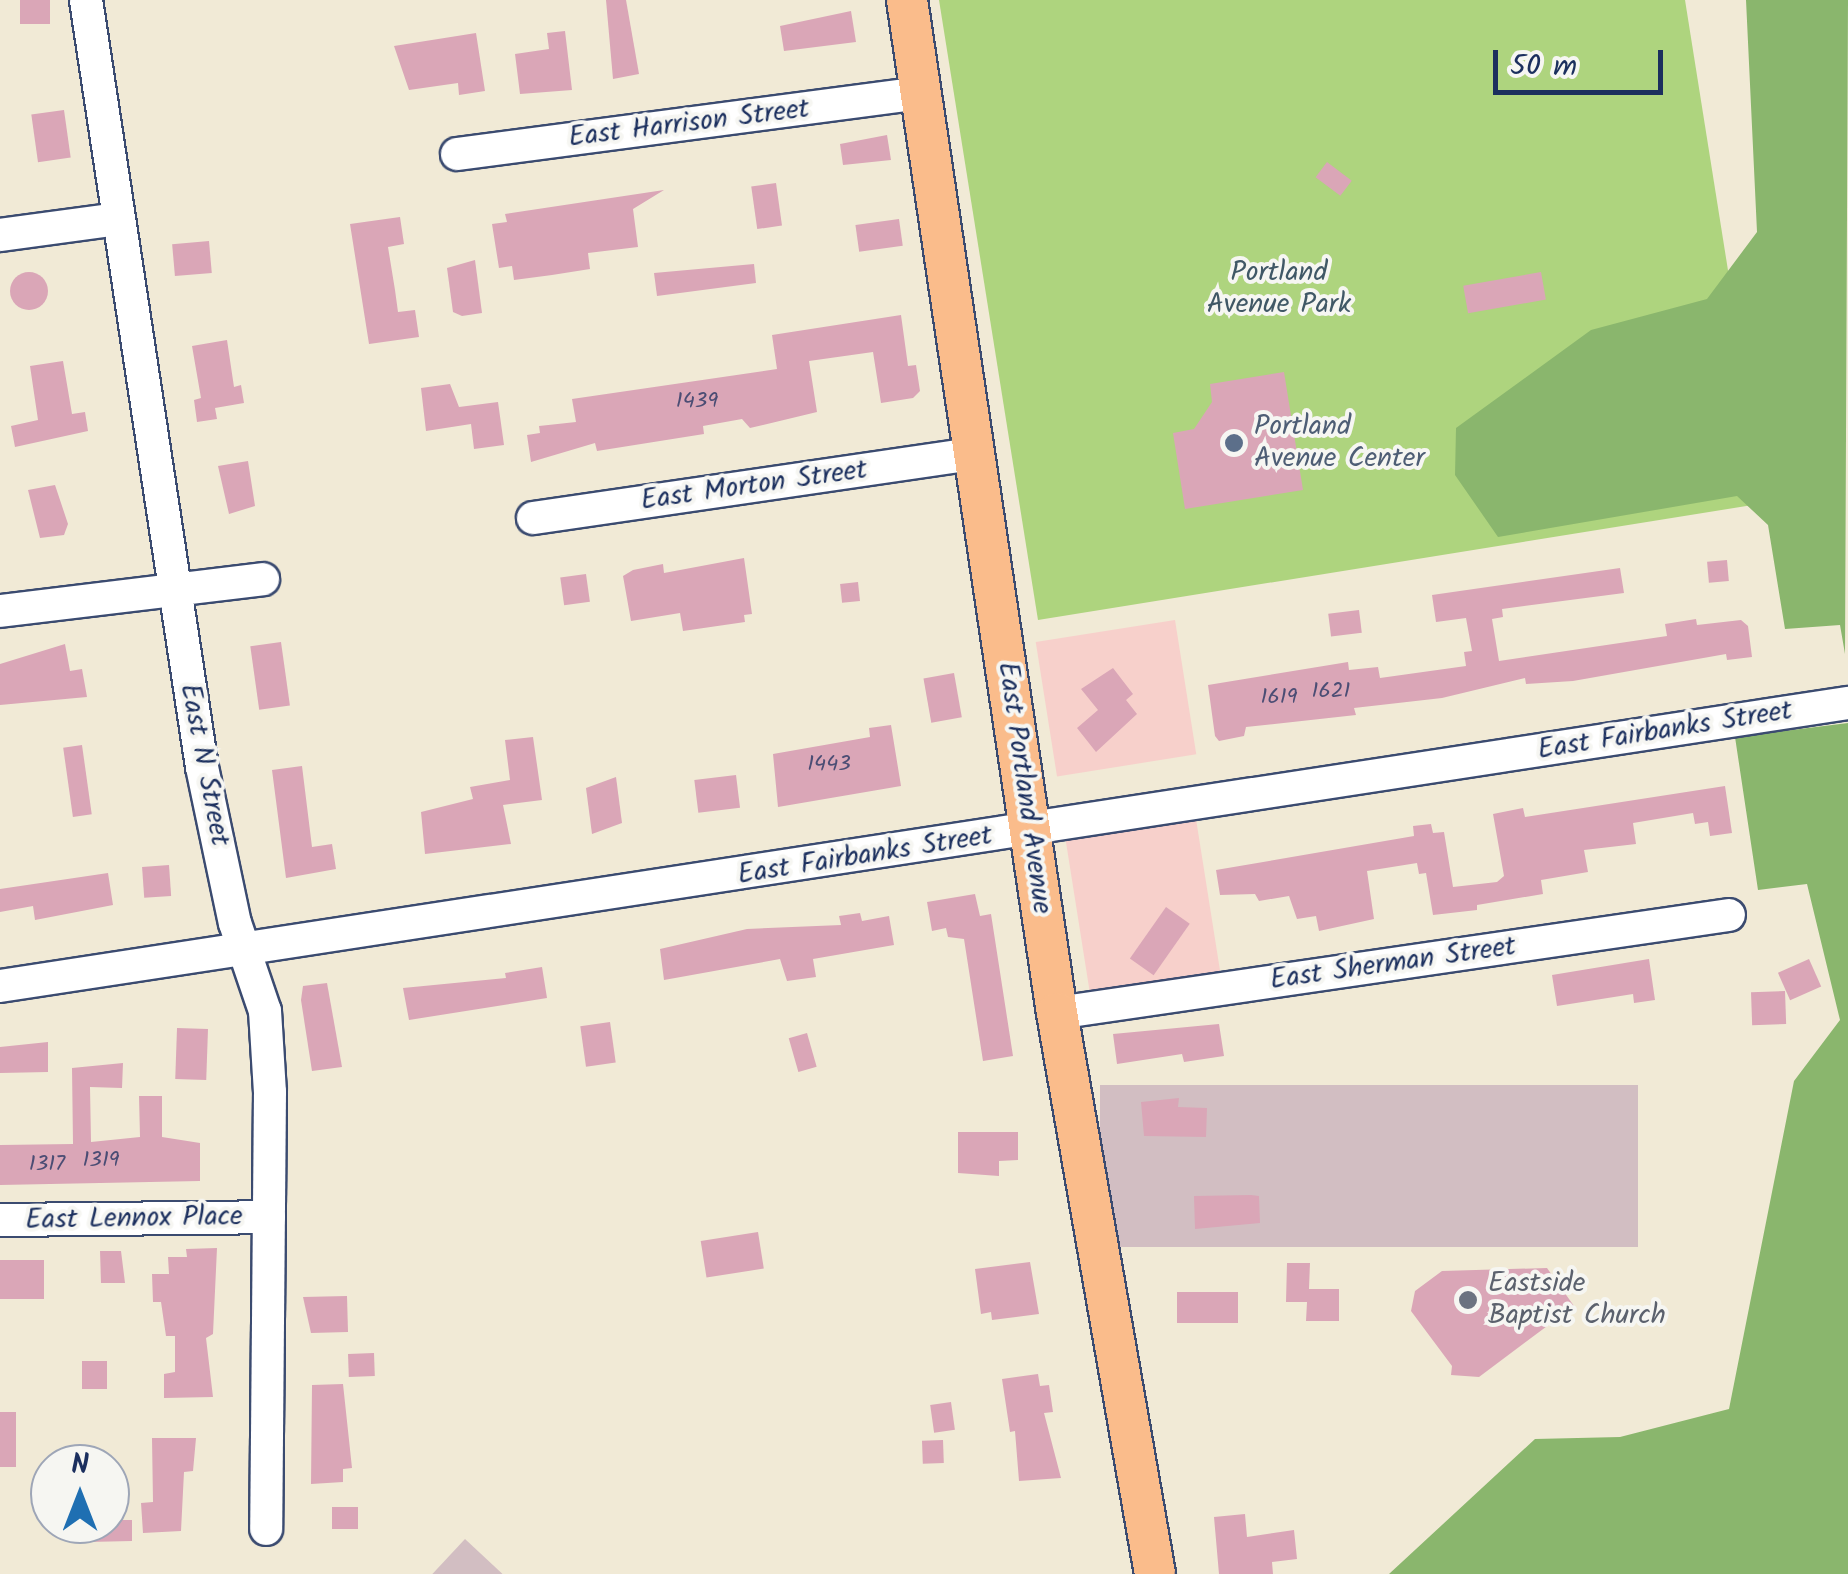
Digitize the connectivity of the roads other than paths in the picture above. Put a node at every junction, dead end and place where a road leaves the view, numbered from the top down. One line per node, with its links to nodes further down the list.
1 (86, 0): 5 (street, East N Street)
2 (907, 0): 3 (main road, East Portland Avenue)
3 (921, 93): 4 (street, East Harrison Street); 7 (main road, East Portland Avenue)
4 (457, 154)
5 (118, 219): 6 (street); 10 (street, East N Street)
6 (0, 236)
7 (974, 454): 8 (street, East Morton Street); 13 (main road, East Portland Avenue)
8 (533, 518)
9 (263, 579): 10 (street)
10 (173, 586): 11 (street); 15 (street, East N Street)
11 (0, 611)
12 (1848, 703): 13 (street, East Fairbanks Street)
13 (1030, 831): 15 (street, East Fairbanks Street); 17 (main road, East Portland Avenue)
14 (1728, 914): 17 (street, East Sherman Street)
15 (246, 948): 16 (street, East Fairbanks Street); 18 (street, East N Street)
16 (0, 986)
17 (1057, 1013): 21 (main road, East Portland Avenue)
18 (269, 1217): 19 (street, East Lennox Place); 20 (street, East N Street)
19 (0, 1220)
20 (266, 1530)
21 (1155, 1574)

